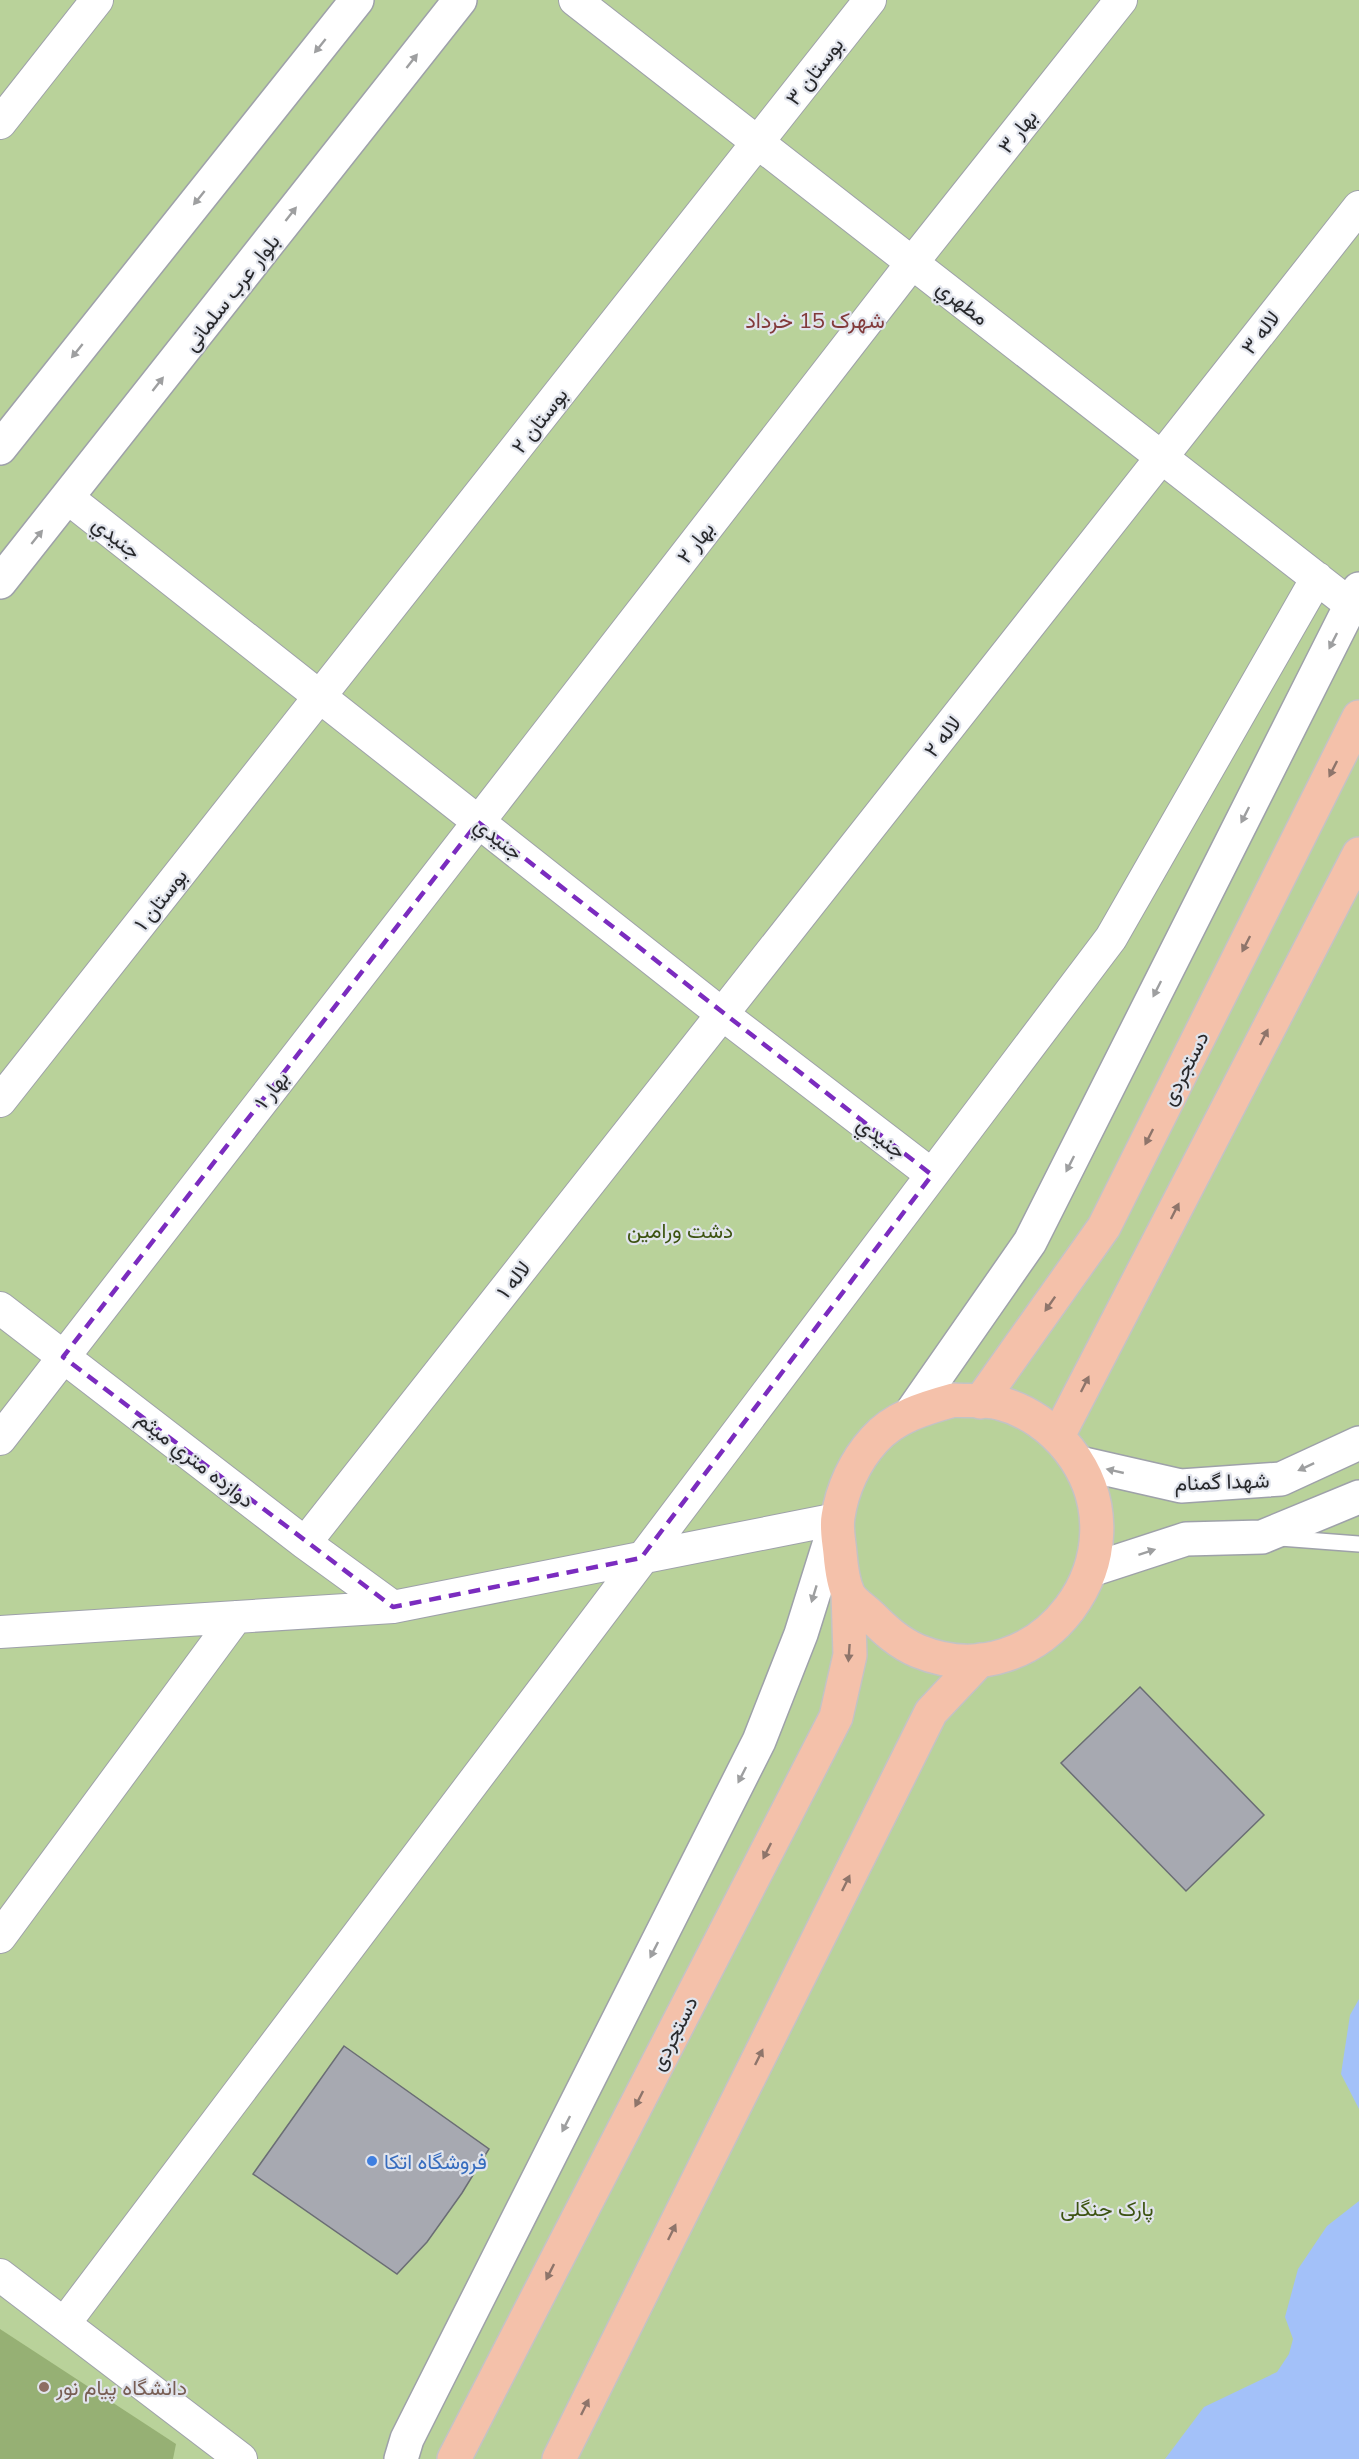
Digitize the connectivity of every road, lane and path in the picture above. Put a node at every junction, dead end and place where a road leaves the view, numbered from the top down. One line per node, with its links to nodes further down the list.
1 (97, 0): 7 (street)
2 (357, 0): 11 (street, one-way to 11)
3 (460, 0): 13 (street, بلوار عرب سلمانی, one-way to 3)
4 (575, 0): 8 (street, مطهري)
5 (870, 0): 8 (street, بوستان ۳)
6 (1121, 0): 10 (street, بهار ۳)
7 (0, 123)
8 (758, 142): 10 (street, مطهري); 17 (street, بوستان ۲)
9 (1359, 207): 12 (street, لاله ۳)
10 (912, 263): 12 (street, مطهري); 19 (street, بهار ۲)
11 (0, 448)
12 (1162, 457): 14 (street, مطهري); 21 (street, لاله ۲)
13 (68, 498): 15 (street, بلوار عرب سلمانی, one-way to 13); 17 (street, جنيدي)
14 (1317, 578): 16 (street, مطهري); 23 (street)
15 (0, 582)
16 (1355, 597): 27 (street, one-way to 27)
17 (320, 697): 19 (street, جنيدي); 22 (street, بوستان ۱)
18 (1359, 717): 26 (main road, دستجردی, one-way to 26)
19 (478, 822): 21 (street, جنيدي); 25 (street, بهار ۱)
20 (1359, 854): 28 (main road, one-way to 20)
21 (722, 1014): 23 (street, جنيدي); 35 (street, لاله ۱)
22 (0, 1101)
23 (932, 1175): 37 (street)
24 (0, 1308): 25 (street, دوازده متري میثم)
25 (63, 1357): 29 (street, بهار ۱); 35 (street, دوازده متري میثم)
26 (980, 1402): 27 (main road); 28 (main road)
27 (911, 1413): 33 (main road)
28 (1058, 1436): 31 (main road)
29 (0, 1439)
30 (1359, 1443): 31 (street, شهدا گمنام, one-way to 31)
31 (1080, 1463): 38 (main road)
32 (1359, 1497): 34 (street)
33 (837, 1519): 37 (street); 39 (main road, دستجردی); 48 (street, one-way to 48)
34 (1262, 1537): 36 (lane); 38 (street, one-way to 34)
35 (305, 1543): 40 (street, دوازده متري میثم)
36 (1359, 1544)
37 (641, 1558): 40 (street); 46 (street)
38 (1091, 1570): 43 (main road)
39 (848, 1594): 43 (main road); 49 (main road, دستجردی, one-way to 49)
40 (393, 1607): 41 (street)
41 (236, 1617): 42 (street); 44 (street)
42 (0, 1632)
43 (980, 1660): 50 (main road, one-way to 43)
44 (0, 1937)
45 (0, 2276): 46 (street)
46 (64, 2324): 47 (street)
47 (241, 2459)
48 (401, 2459)
49 (454, 2459)
50 (559, 2459)

